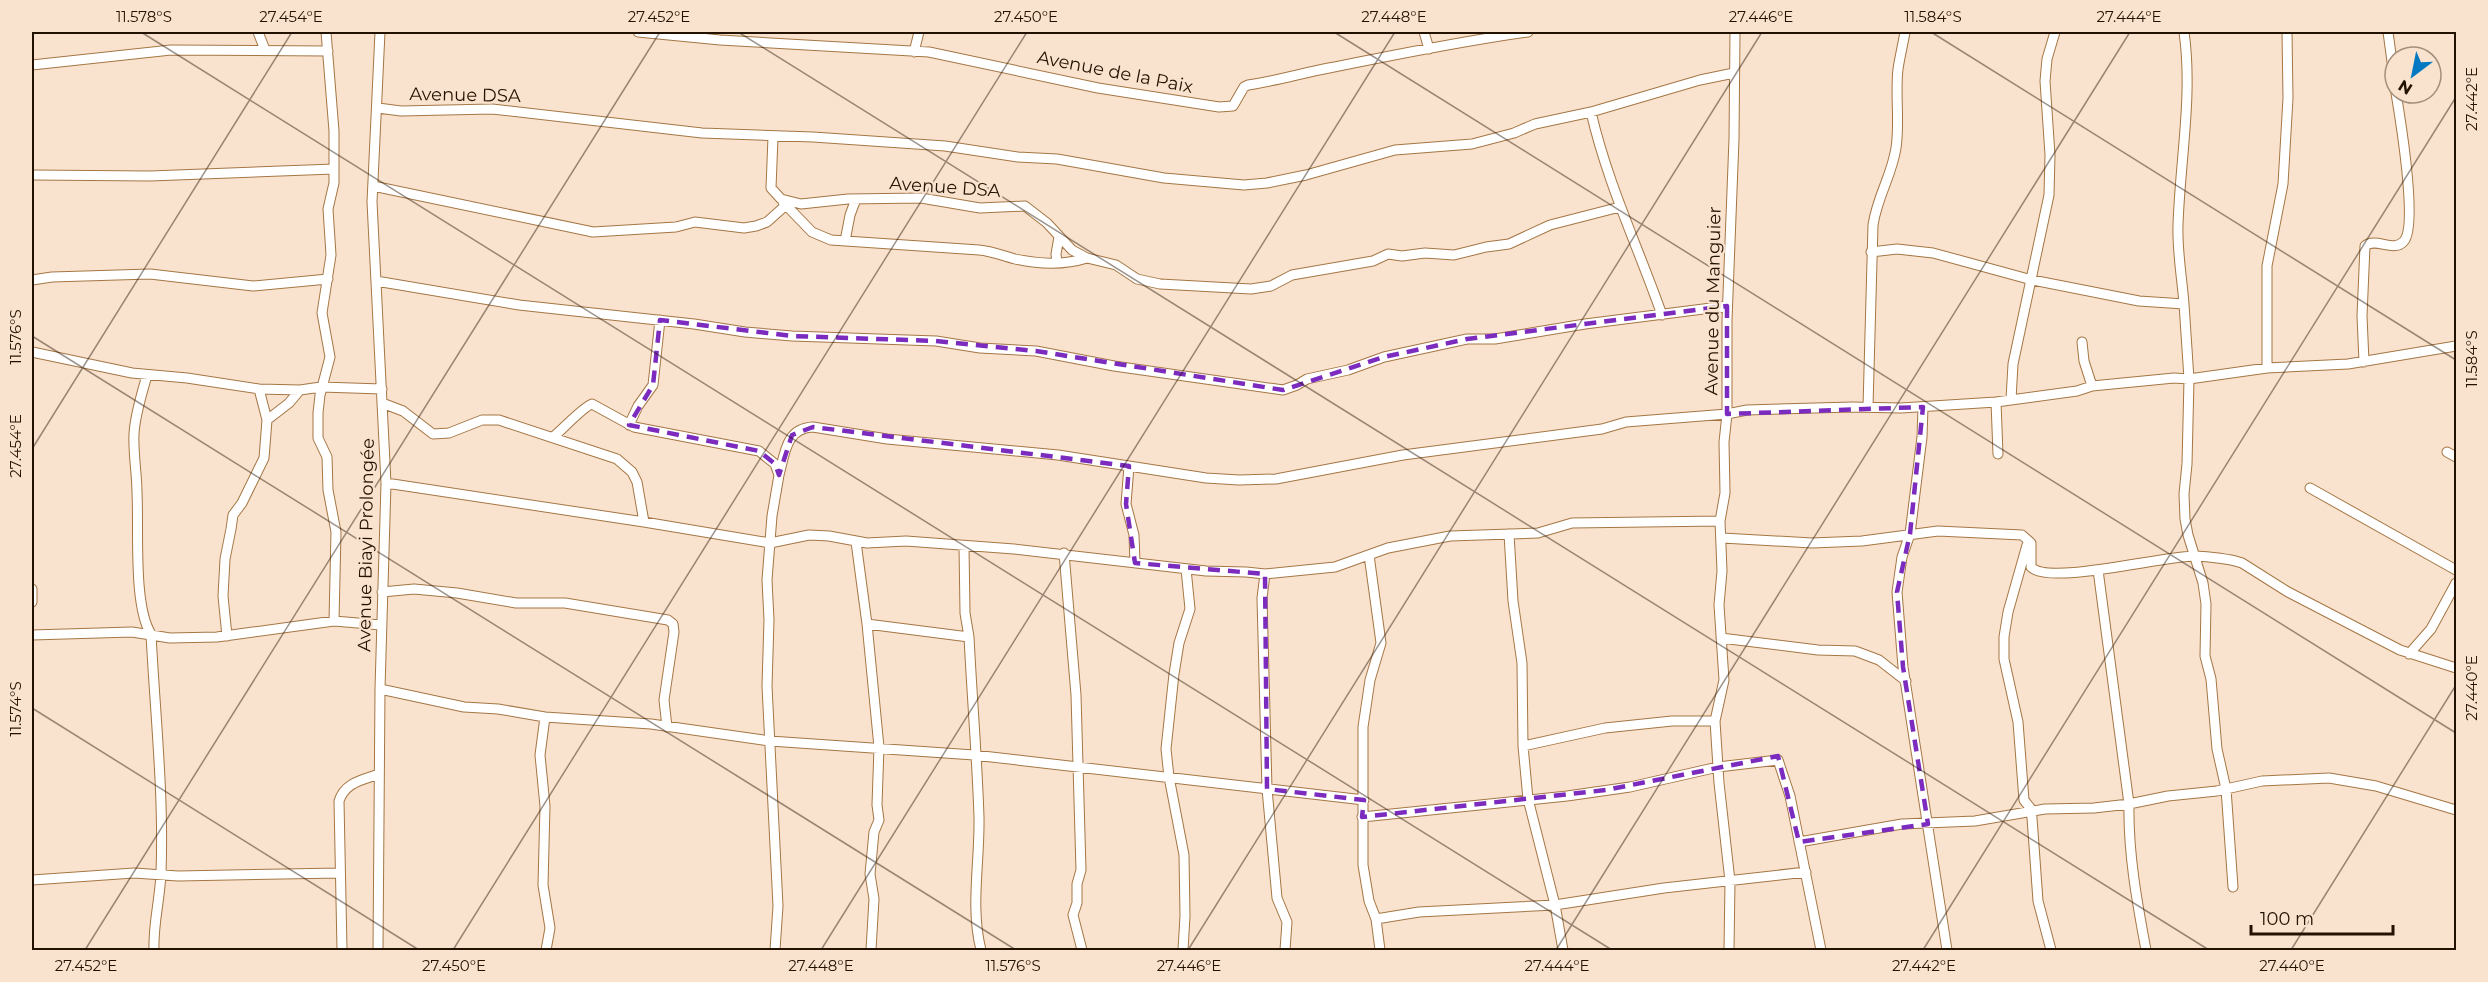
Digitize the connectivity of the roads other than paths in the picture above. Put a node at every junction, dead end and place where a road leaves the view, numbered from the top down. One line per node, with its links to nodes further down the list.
1 (258, 32): 14 (street)
2 (326, 32): 15 (street)
3 (380, 32): 20 (street, Avenue Biayi Prolongée)
4 (638, 32): 16 (street, Avenue de la Paix)
5 (919, 32): 16 (street)
6 (1424, 32): 13 (street)
7 (1528, 32): 13 (street)
8 (1735, 32): 18 (street, Avenue du Manguier)
9 (1905, 32): 31 (street)
10 (2055, 32): 36 (street)
11 (2184, 32): 38 (street)
12 (2287, 32): 46 (street)
13 (1429, 49): 16 (street, Avenue de la Paix)
14 (265, 50): 15 (street); 17 (street)
15 (328, 51): 23 (street)
16 (914, 52)
17 (32, 65)
18 (1734, 74): 21 (street, Avenue DSA); 39 (street, Avenue du Manguier)
19 (2398, 105): 45 (street)
20 (378, 108): 22 (street, Avenue DSA); 25 (street, Avenue Biayi Prolongée)
21 (1591, 112): 22 (street, Avenue DSA); 28 (street)
22 (772, 137): 27 (street)
23 (334, 169): 24 (street); 34 (street)
24 (32, 175)
25 (373, 186): 27 (street); 37 (street, Avenue Biayi Prolongée)
26 (856, 199): 27 (street, Avenue DSA); 29 (street, Avenue DSA); 30 (street)
27 (783, 202): 30 (street)
28 (1620, 207): 32 (street, Avenue DSA); 40 (street)
29 (1059, 237): 32 (street, Avenue DSA); 33 (street)
30 (845, 241): 33 (street)
31 (1871, 252): 36 (street); 57 (street)
32 (1086, 258): 33 (street)
33 (1057, 263)
34 (328, 279): 35 (street); 50 (street)
35 (32, 280)
36 (2032, 280): 38 (street); 54 (street)
37 (376, 281): 41 (street); 52 (street, Avenue Biayi Prolongée)
38 (2184, 304): 48 (street)
39 (1727, 306): 40 (street); 59 (street, Avenue du Manguier)
40 (1662, 315): 41 (street)
41 (660, 321): 61 (street)
42 (2082, 342): 49 (street)
43 (2457, 346): 45 (street)
44 (32, 352): 47 (street)
45 (2364, 362): 46 (street)
46 (2267, 368): 48 (street)
47 (147, 375): 51 (street); 95 (street)
48 (2189, 379): 49 (street); 81 (street)
49 (2092, 386): 54 (street)
50 (321, 387): 52 (street); 53 (street); 91 (street)
51 (259, 389): 53 (street); 60 (street)
52 (382, 389): 56 (street, Avenue Biayi Prolongée)
53 (300, 390): 60 (street)
54 (2011, 399): 55 (street)
55 (1996, 402): 58 (street); 64 (street)
56 (382, 403): 62 (street); 68 (street, Avenue Biayi Prolongée)
57 (1868, 407): 58 (street); 59 (street)
58 (1923, 407): 73 (street)
59 (1726, 414): 66 (street); 70 (street, Avenue du Manguier)
60 (267, 420): 96 (street)
61 (628, 425): 62 (street); 67 (street)
62 (553, 437): 71 (street)
63 (2447, 452): 65 (street)
64 (1998, 454)
65 (2457, 457)
66 (1129, 466): 67 (street); 82 (street)
67 (779, 475): 77 (street)
68 (386, 483): 71 (street); 89 (street, Avenue Biayi Prolongée)
69 (2310, 488): 85 (street)
70 (1720, 521): 72 (street); 74 (street, Avenue du Manguier)
71 (644, 522): 77 (street)
72 (1509, 534): 80 (street); 107 (street)
73 (1910, 534): 74 (street); 75 (street); 101 (street)
74 (1722, 538): 98 (street, Avenue du Manguier)
75 (2029, 540): 84 (street); 120 (street)
76 (856, 542): 77 (street); 78 (street); 92 (street)
77 (770, 543): 106 (street)
78 (964, 546): 79 (street); 97 (street)
79 (1064, 553): 82 (street); 111 (street)
80 (1368, 555): 86 (street); 117 (street)
81 (2196, 556): 84 (street); 99 (street); 115 (street)
82 (1135, 563): 83 (street)
83 (1186, 569): 86 (street); 113 (street)
84 (2098, 570): 118 (street)
85 (2457, 570)
86 (1265, 574): 114 (street)
87 (2457, 583): 99 (street)
88 (32, 589): 90 (street)
89 (382, 592): 93 (street, Avenue Biayi Prolongée); 105 (street)
90 (32, 602)
91 (334, 621): 93 (street); 96 (street)
92 (867, 624): 97 (street); 108 (street)
93 (381, 625): 102 (street, Avenue Biayi Prolongée)
94 (32, 634): 95 (street)
95 (151, 634): 96 (street); 126 (street)
96 (227, 636)
97 (969, 636): 109 (street)
98 (1720, 638): 101 (street); 104 (street, Avenue du Manguier)
99 (2409, 654): 100 (street)
100 (2457, 669)
101 (1906, 681): 122 (street)
102 (380, 689): 103 (street); 112 (street, Avenue Biayi Prolongée)
103 (545, 717): 105 (street); 135 (street)
104 (1715, 721): 107 (street); 110 (street, Avenue du Manguier)
105 (667, 727): 106 (street)
106 (770, 741): 108 (street); 136 (street)
107 (1523, 746): 116 (street)
108 (879, 747): 109 (street); 137 (street)
109 (974, 755): 111 (street); 138 (street)
110 (1718, 767): 116 (street); 123 (street); 128 (street, Avenue du Manguier)
111 (1078, 768): 113 (street); 139 (street)
112 (379, 774): 125 (street); 134 (street, Avenue Biayi Prolongée)
113 (1169, 777): 114 (street); 140 (street)
114 (1267, 789): 117 (street); 141 (street)
115 (2226, 789): 118 (street); 119 (street); 129 (street)
116 (1528, 799): 121 (street); 130 (street)
117 (1364, 800): 121 (street)
118 (2128, 804): 120 (street); 148 (street)
119 (2457, 810)
120 (2031, 811): 122 (street); 147 (street)
121 (1362, 817): 131 (street)
122 (1928, 824): 123 (street); 146 (street)
123 (1799, 842): 124 (street)
124 (1806, 872): 128 (street); 145 (street)
125 (340, 873): 126 (street); 133 (street)
126 (161, 874): 127 (street); 132 (street)
127 (32, 879)
128 (1730, 881): 130 (street); 144 (street, Avenue du Manguier)
129 (2233, 887)
130 (1555, 905): 131 (street); 143 (street)
131 (1376, 919): 142 (street)
132 (154, 951)
133 (342, 951)
134 (378, 951)
135 (546, 951)
136 (774, 951)
137 (871, 951)
138 (981, 951)
139 (1082, 951)
140 (1183, 951)
141 (1285, 951)
142 (1380, 951)
143 (1563, 951)
144 (1729, 951)
145 (1821, 951)
146 (1947, 951)
147 (2051, 951)
148 (2146, 951)

